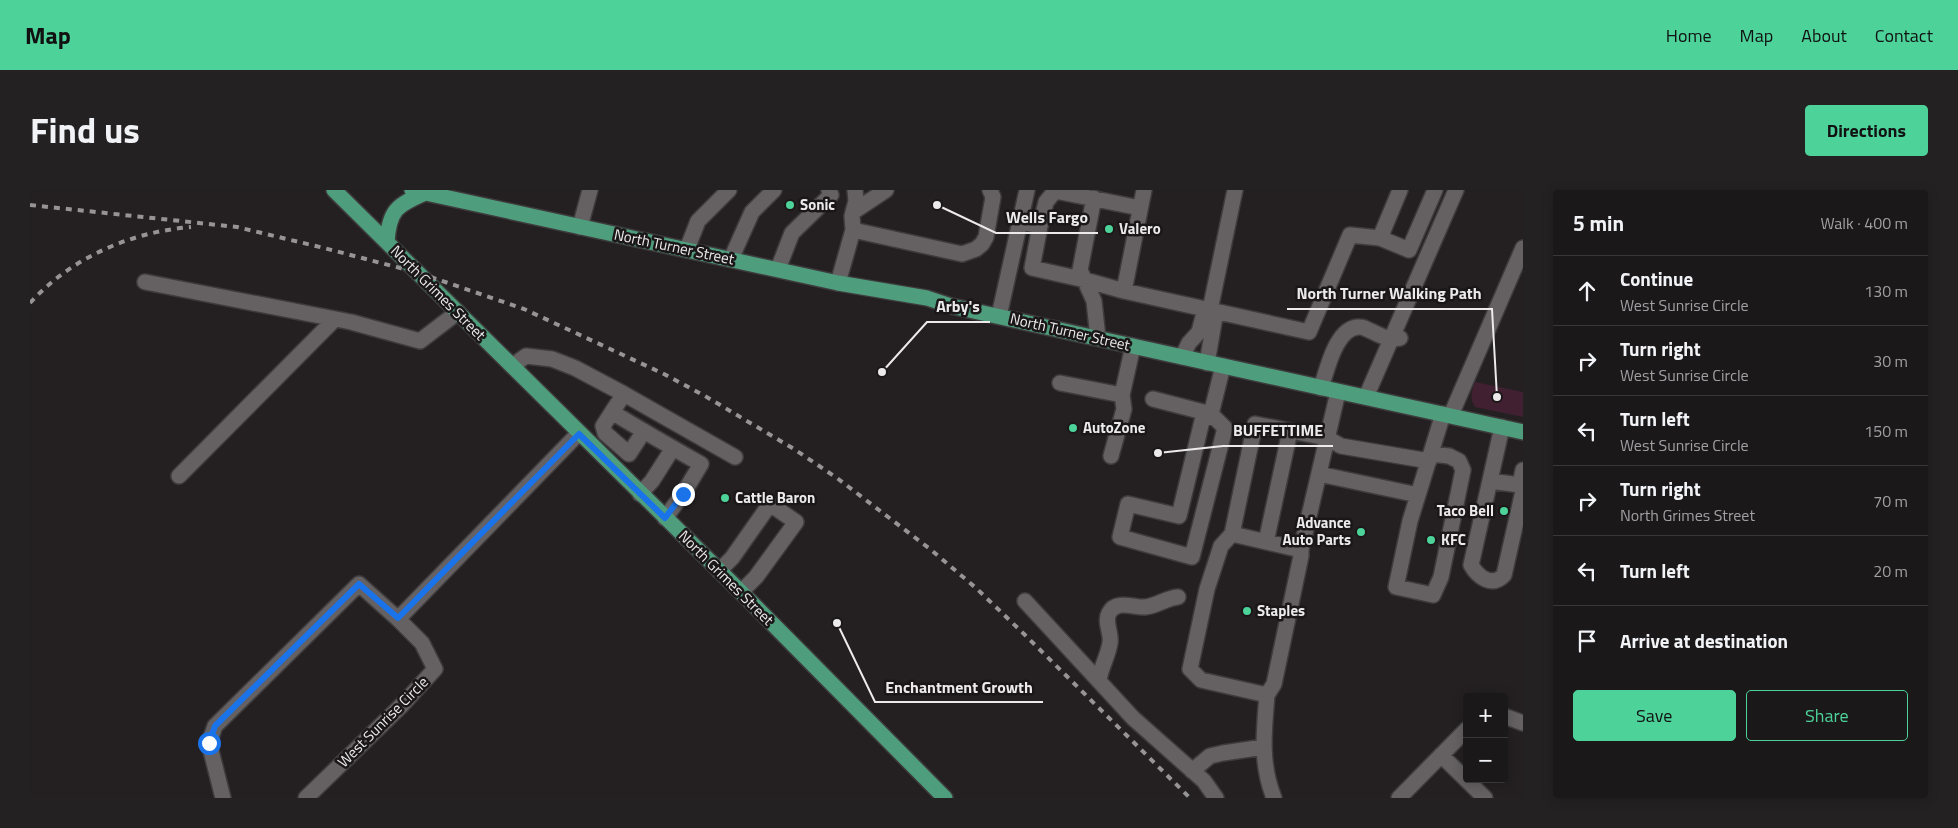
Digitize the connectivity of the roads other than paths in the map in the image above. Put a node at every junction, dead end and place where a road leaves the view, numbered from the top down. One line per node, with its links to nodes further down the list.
1 (334, 190): 24 (main road, North Grimes Street)
2 (590, 190): 21 (street)
3 (774, 190): 27 (street)
4 (829, 190): 28 (street)
5 (875, 190): 16 (street)
6 (886, 190): 16 (street)
7 (990, 190): 22 (street)
8 (1027, 190): 19 (street)
9 (1144, 190): 18 (street)
10 (1235, 190): 33 (street)
11 (1400, 190): 23 (street)
12 (1435, 190): 23 (street)
13 (1456, 190): 38 (street)
14 (421, 191): 21 (main road, North Turner Street); 24 (main road)
15 (723, 192): 26 (street)
16 (858, 198): 22 (street)
17 (1094, 198): 18 (street); 20 (street); 29 (street)
18 (1140, 208): 32 (street)
19 (1020, 222): 20 (street); 35 (street)
20 (1040, 226): 29 (street)
21 (580, 227): 26 (main road, North Turner Street)
22 (853, 230): 31 (street)
23 (1380, 238): 33 (street)
24 (387, 242): 34 (main road, North Grimes Street)
25 (1523, 248): 53 (street)
26 (687, 249): 27 (main road, North Turner Street)
27 (731, 259): 28 (main road, North Turner Street)
28 (778, 269): 31 (main road, North Turner Street)
29 (1085, 280): 32 (street); 37 (street)
30 (145, 282): 36 (street)
31 (838, 283): 35 (main road, North Turner Street)
32 (1124, 291): 33 (street)
33 (1210, 310): 40 (street); 41 (street)
34 (458, 312): 36 (street); 42 (main road, North Grimes Street)
35 (999, 316): 37 (main road, North Turner Street)
36 (336, 319): 70 (street)
37 (1098, 338): 39 (main road, North Turner Street)
38 (1391, 340): 45 (street); 49 (street)
39 (1133, 346): 40 (main road, North Turner Street); 48 (street)
40 (1182, 357): 41 (main road, North Turner Street)
41 (1207, 363): 43 (main road, North Turner Street)
42 (512, 366): 47 (street); 58 (main road, North Grimes Street)
43 (1223, 366): 45 (main road, North Turner Street); 52 (street)
44 (1060, 382): 48 (street)
45 (1321, 388): 46 (main road, North Turner Street)
46 (1338, 392): 49 (main road, North Turner Street); 59 (street)
47 (624, 394): 51 (street); 60 (street)
48 (1122, 395): 63 (street)
49 (1366, 397): 53 (main road, North Turner Street)
50 (1153, 399): 52 (street)
51 (612, 412): 56 (street); 62 (street)
52 (1211, 414): 52 (street)
53 (1447, 415): 54 (main road, North Turner Street); 65 (street)
54 (1502, 427): 57 (main road, North Turner Street); 71 (street)
55 (1290, 430): 59 (street); 76 (street); 77 (street)
56 (644, 431): 61 (street); 62 (street)
57 (1523, 432)
58 (579, 434): 67 (main road, North Grimes Street); 83 (street)
59 (1327, 438): 65 (street); 69 (street)
60 (712, 444): 64 (street); 66 (street)
61 (672, 448): 66 (street); 73 (street)
62 (628, 454): 67 (street)
63 (1111, 456)
64 (735, 457)
65 (1430, 458): 74 (street); 74 (street)
66 (701, 464): 75 (street)
67 (614, 468): 73 (main road, North Grimes Street)
68 (1523, 470): 72 (street)
69 (1319, 474): 74 (street); 78 (street)
70 (179, 476)
71 (1490, 480): 72 (street); 72 (street)
72 (1520, 485)
73 (640, 494): 75 (main road, North Grimes Street)
74 (1418, 495)
75 (665, 518): 79 (main road, North Grimes Street)
76 (1232, 534): 77 (street); 85 (street)
77 (1266, 542): 78 (street)
78 (1301, 550): 85 (street)
79 (719, 571): 80 (main road, North Grimes Street); 80 (street)
80 (741, 592): 94 (main road, North Grimes Street)
81 (1178, 597): 84 (street)
82 (1026, 601): 84 (street)
83 (398, 618): 92 (street, West Sunrise Circle); 93 (street, West Sunrise Circle)
84 (1099, 680): 91 (street)
85 (1267, 695): 89 (street)
86 (1508, 717): 87 (street)
87 (1523, 722)
88 (1463, 733): 90 (street)
89 (1264, 747): 91 (street); 96 (street)
90 (1442, 755): 97 (street); 98 (street)
91 (1192, 770): 95 (street)
92 (223, 798)
93 (306, 798)
94 (945, 798)
95 (1216, 798)
96 (1274, 798)
97 (1399, 798)
98 (1485, 798)

